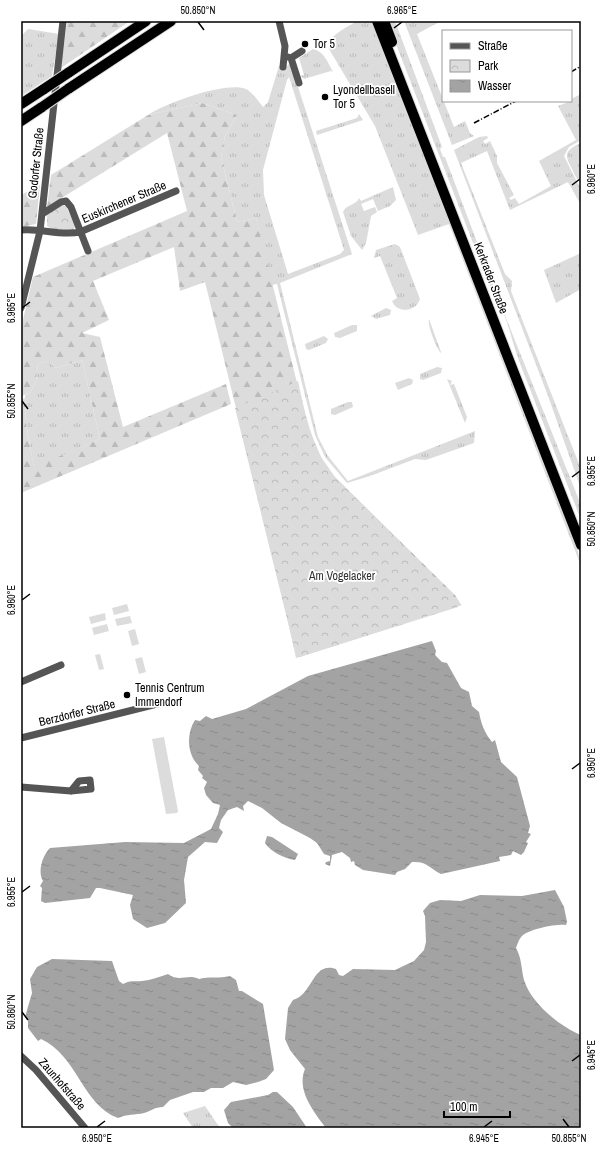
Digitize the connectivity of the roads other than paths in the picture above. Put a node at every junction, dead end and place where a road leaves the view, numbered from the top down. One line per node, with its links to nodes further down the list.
1 (63, 21): 13 (street, Godorfer Straße)
2 (146, 21): 10 (highway, bridge)
3 (171, 21): 11 (highway, bridge)
4 (279, 21): 7 (street)
5 (379, 22): 19 (highway, Kerkrader Straße); 20 (highway, Kerkrader Straße)
6 (302, 51): 7 (street)
7 (288, 57): 8 (street); 9 (street)
8 (283, 67)
9 (299, 82)
10 (21, 104)
11 (21, 121)
12 (176, 191): 16 (street, Euskirchener Straße)
13 (42, 214): 15 (street, Godorfer Straße); 16 (street, Euskirchener Straße)
14 (21, 230): 15 (street, Euskirchener Straße)
15 (40, 231): 16 (street, Euskirchener Straße); 18 (street, Godorfer Straße)
16 (80, 232): 17 (street, Euskirchener Straße)
17 (88, 251)
18 (21, 308)
19 (581, 530)
20 (581, 545)
21 (61, 664): 22 (street)
22 (21, 682)
23 (161, 703): 24 (street, Berzdorfer Straße)
24 (21, 738)
25 (21, 787): 26 (street)
26 (71, 791)
27 (21, 1056): 28 (street, Zaunhofstraße)
28 (85, 1128)

